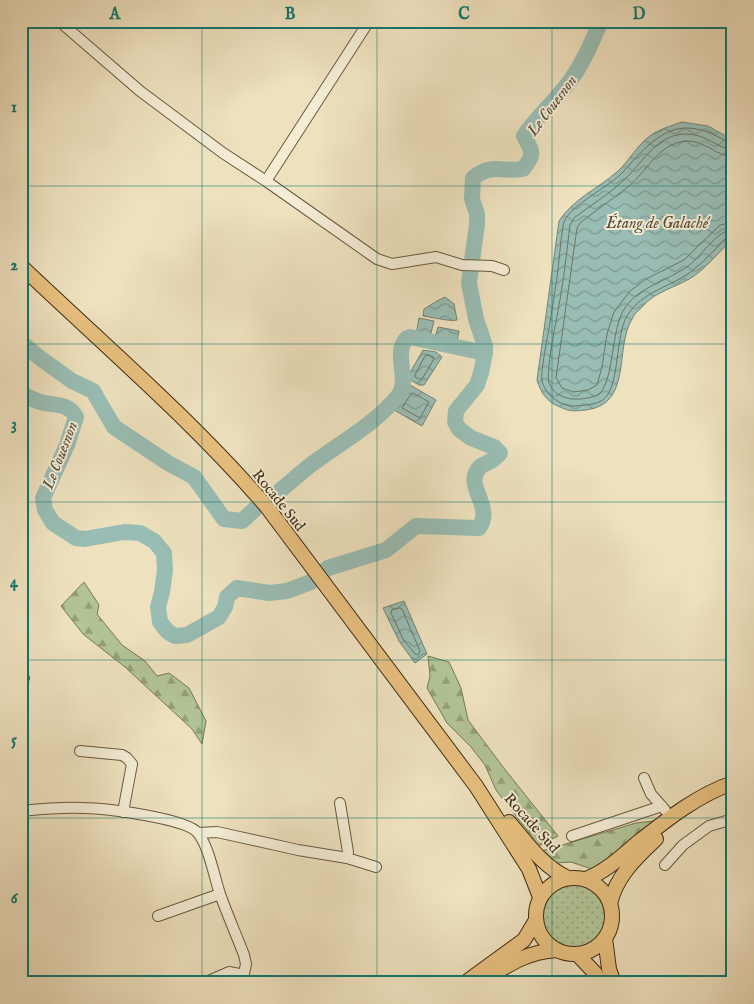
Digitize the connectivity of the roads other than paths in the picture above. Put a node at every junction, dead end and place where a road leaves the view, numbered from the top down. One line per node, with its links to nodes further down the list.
1 (59, 21): 3 (street)
2 (369, 21): 3 (street)
3 (266, 181): 5 (street)
4 (21, 266): 9 (main road, Rocade Sud)
5 (504, 270)
6 (80, 751): 13 (street)
7 (644, 778): 14 (street)
8 (733, 783): 14 (main road)
9 (476, 786): 21 (main road, Rocade Sud); 24 (main road, Rocade Sud)
10 (733, 787): 14 (main road)
11 (340, 802): 18 (street)
12 (21, 811): 13 (street)
13 (123, 812): 16 (street)
14 (667, 817): 17 (street); 22 (main road); 25 (main road)
15 (733, 819): 19 (street)
16 (198, 833): 18 (street); 23 (street)
17 (572, 836)
18 (347, 858): 20 (street)
19 (665, 865)
20 (376, 867)
21 (568, 878): 22 (main road); 24 (main road)
22 (586, 879): 25 (main road)
23 (220, 894): 26 (street); 31 (street)
24 (540, 897): 27 (main road)
25 (610, 904): 28 (main road)
26 (158, 916)
27 (536, 920): 29 (main road); 33 (main road)
28 (605, 938): 30 (main road); 36 (main road)
29 (557, 950): 30 (main road); 34 (main road)
30 (576, 954): 35 (main road)
31 (243, 979): 32 (street)
32 (204, 983)
33 (465, 983)
34 (479, 983)
35 (600, 983)
36 (614, 983)

